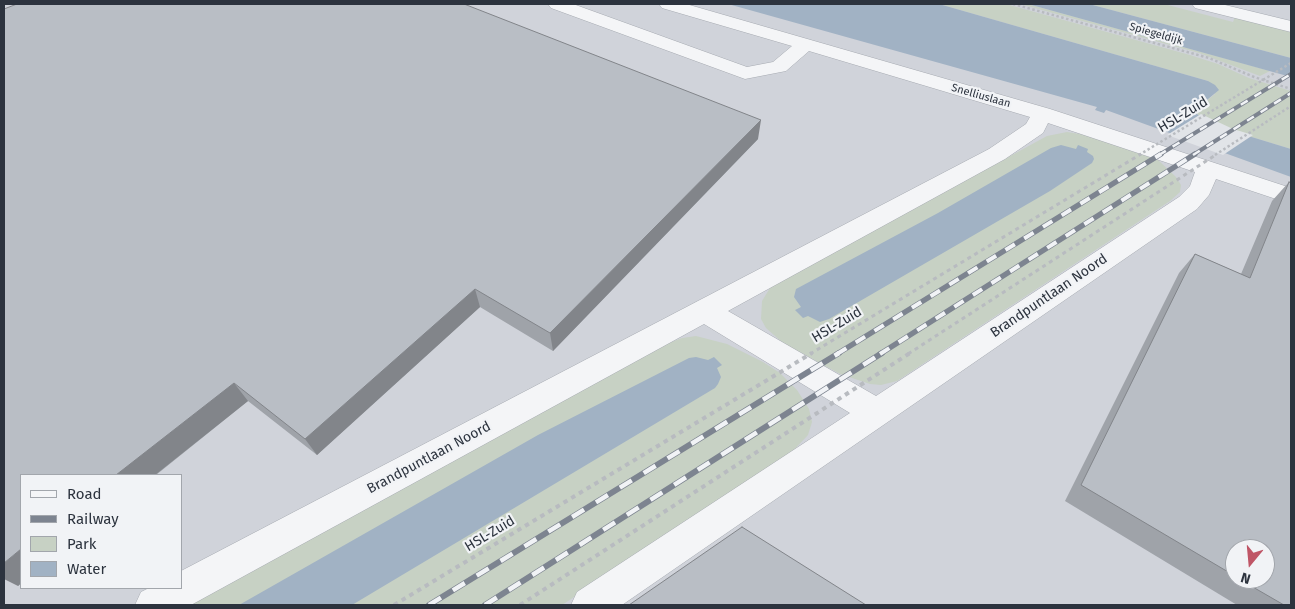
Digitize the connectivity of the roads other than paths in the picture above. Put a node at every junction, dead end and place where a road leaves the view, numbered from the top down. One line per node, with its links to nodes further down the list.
1 (557, 4): 6 (street)
2 (668, 4): 6 (street, Snelliuslaan)
3 (1201, 4): 4 (street)
4 (1272, 13): 5 (street)
5 (1291, 26)
6 (806, 44): 7 (street, Snelliuslaan)
7 (1042, 114): 8 (street, Snelliuslaan); 10 (street, Brandpuntlaan Noord)
8 (1208, 169): 9 (street, Snelliuslaan); 11 (street, Brandpuntlaan Noord)
9 (1291, 196)
10 (704, 310): 11 (street); 12 (street, Brandpuntlaan Noord)
11 (876, 412): 13 (street, Brandpuntlaan Noord)
12 (154, 605)
13 (590, 605)

